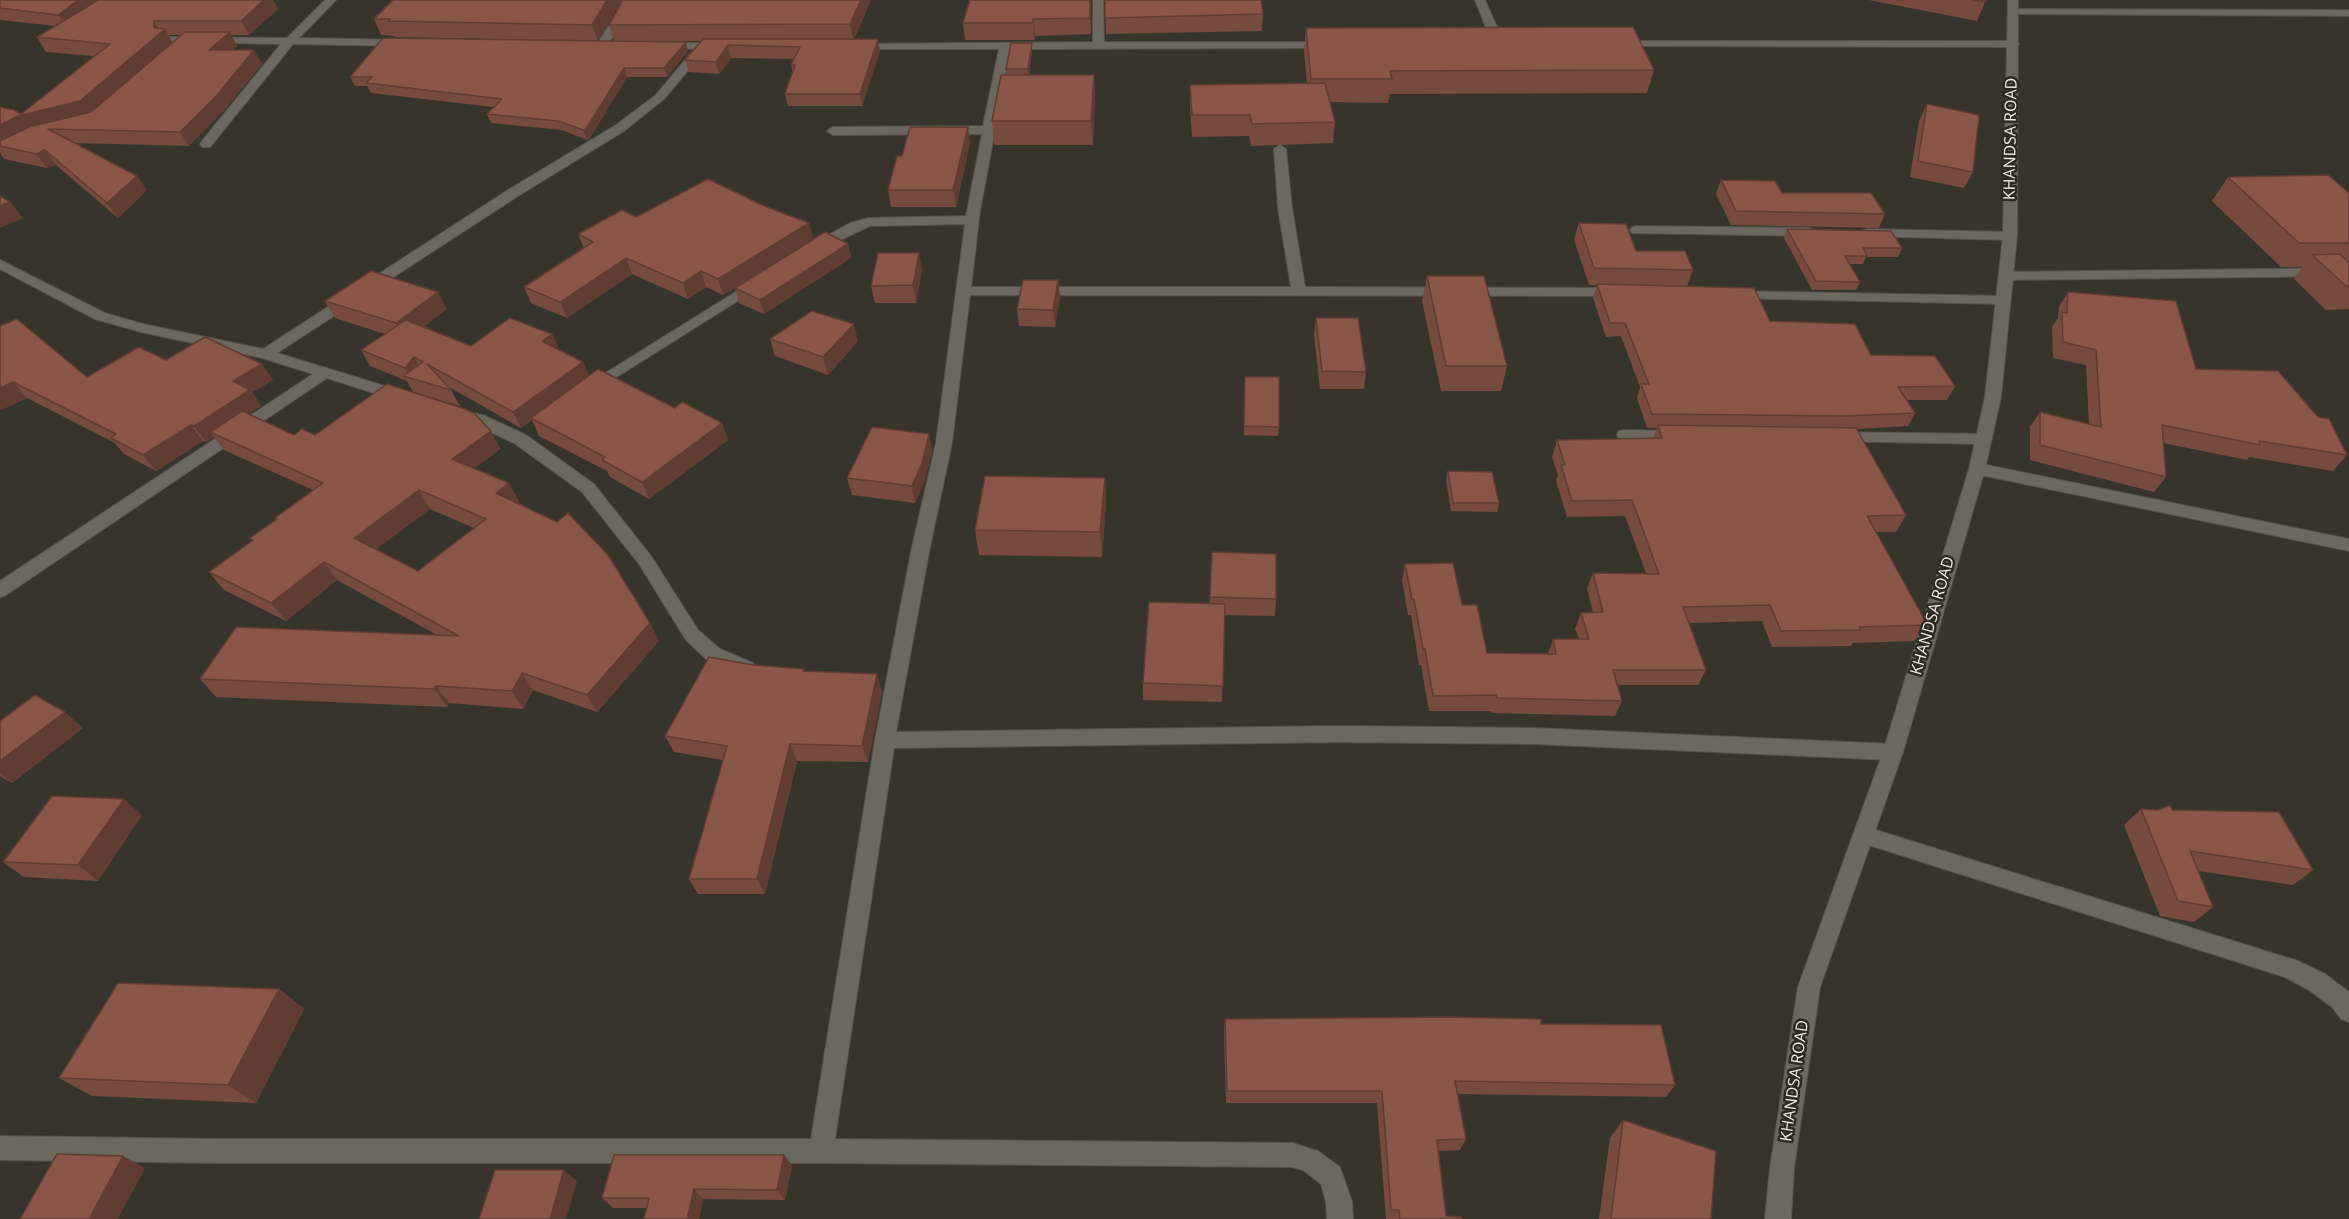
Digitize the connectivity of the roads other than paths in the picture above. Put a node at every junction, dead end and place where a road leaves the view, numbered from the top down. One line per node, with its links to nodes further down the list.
1 (331, 0): 9 (street)
2 (630, 0): 16 (street)
3 (1098, 0): 12 (street)
4 (1480, 0): 14 (street)
5 (2013, 6): 6 (street); 11 (street, KHANDSA ROAD)
6 (2349, 13)
7 (168, 39): 8 (street)
8 (188, 40): 9 (street); 22 (street)
9 (289, 42): 10 (street); 25 (street)
10 (417, 44)
11 (2013, 44): 15 (street); 31 (street, KHANDSA ROAD)
12 (1099, 45): 13 (street); 21 (street)
13 (1346, 45)
14 (1499, 45)
15 (1606, 45)
16 (602, 46)
17 (646, 46): 18 (street)
18 (702, 46): 19 (street); 44 (street)
19 (737, 46)
20 (842, 46): 21 (street)
21 (1005, 46): 23 (street)
22 (170, 55)
23 (987, 130): 24 (street); 27 (street)
24 (833, 131)
25 (206, 144)
26 (1280, 149): 40 (street)
27 (972, 220): 32 (street); 39 (street)
28 (1637, 230): 29 (street)
29 (1823, 233)
30 (1858, 233): 31 (street)
31 (2010, 236): 37 (street, KHANDSA ROAD)
32 (795, 259)
33 (2, 267): 44 (street)
34 (2349, 272): 35 (street)
35 (2326, 273): 37 (street); 38 (street)
36 (766, 276): 46 (street)
37 (2006, 276): 43 (street, KHANDSA ROAD)
38 (2341, 288)
39 (963, 291): 40 (street); 57 (street)
40 (1298, 291): 41 (street)
41 (1635, 292)
42 (1718, 294): 43 (street)
43 (2004, 300): 52 (street, KHANDSA ROAD)
44 (265, 354): 45 (street)
45 (324, 373): 47 (street); 55 (street)
46 (578, 397)
47 (424, 403)
48 (446, 410): 56 (street)
49 (1625, 435): 50 (street)
50 (1696, 436)
51 (1816, 437): 52 (street)
52 (1984, 438): 53 (street, KHANDSA ROAD)
53 (1977, 469): 54 (street); 58 (street, KHANDSA ROAD)
54 (2349, 545)
55 (0, 590)
56 (760, 672)
57 (885, 740): 58 (street); 62 (street)
58 (1893, 752): 59 (street, KHANDSA ROAD)
59 (1863, 835): 60 (street); 64 (street, KHANDSA ROAD)
60 (2349, 1011)
61 (0, 1148): 62 (street)
62 (821, 1151): 63 (street)
63 (1340, 1219)
64 (1778, 1219)

